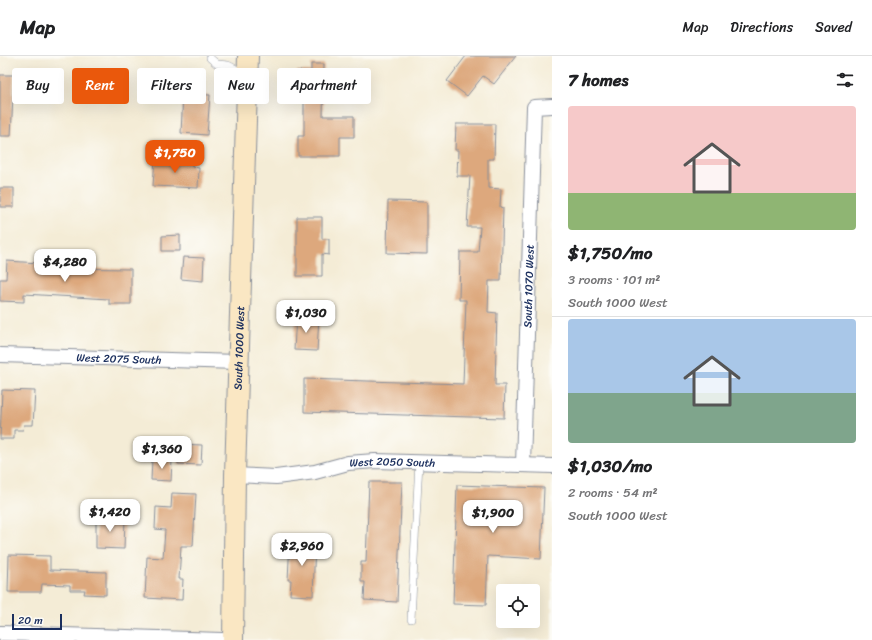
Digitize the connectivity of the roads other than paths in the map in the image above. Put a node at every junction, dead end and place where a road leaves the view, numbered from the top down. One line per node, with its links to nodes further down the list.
1 (210, 56): 3 (lane)
2 (248, 56): 4 (main road, South 1000 West)
3 (235, 68)
4 (248, 68)
5 (247, 104): 8 (main road, South 1000 West)
6 (552, 106): 10 (street, South 1070 West)
7 (0, 355): 8 (street, West 2075 South)
8 (238, 362): 12 (main road, South 1000 West)
9 (419, 462): 10 (street, West 2050 South); 12 (street, West 2050 South); 13 (lane)
10 (523, 465): 11 (street, West 2050 South)
11 (552, 466)
12 (235, 475): 16 (main road, South 1000 West)
13 (411, 619)
14 (0, 633): 15 (street)
15 (222, 640)
16 (233, 640)

